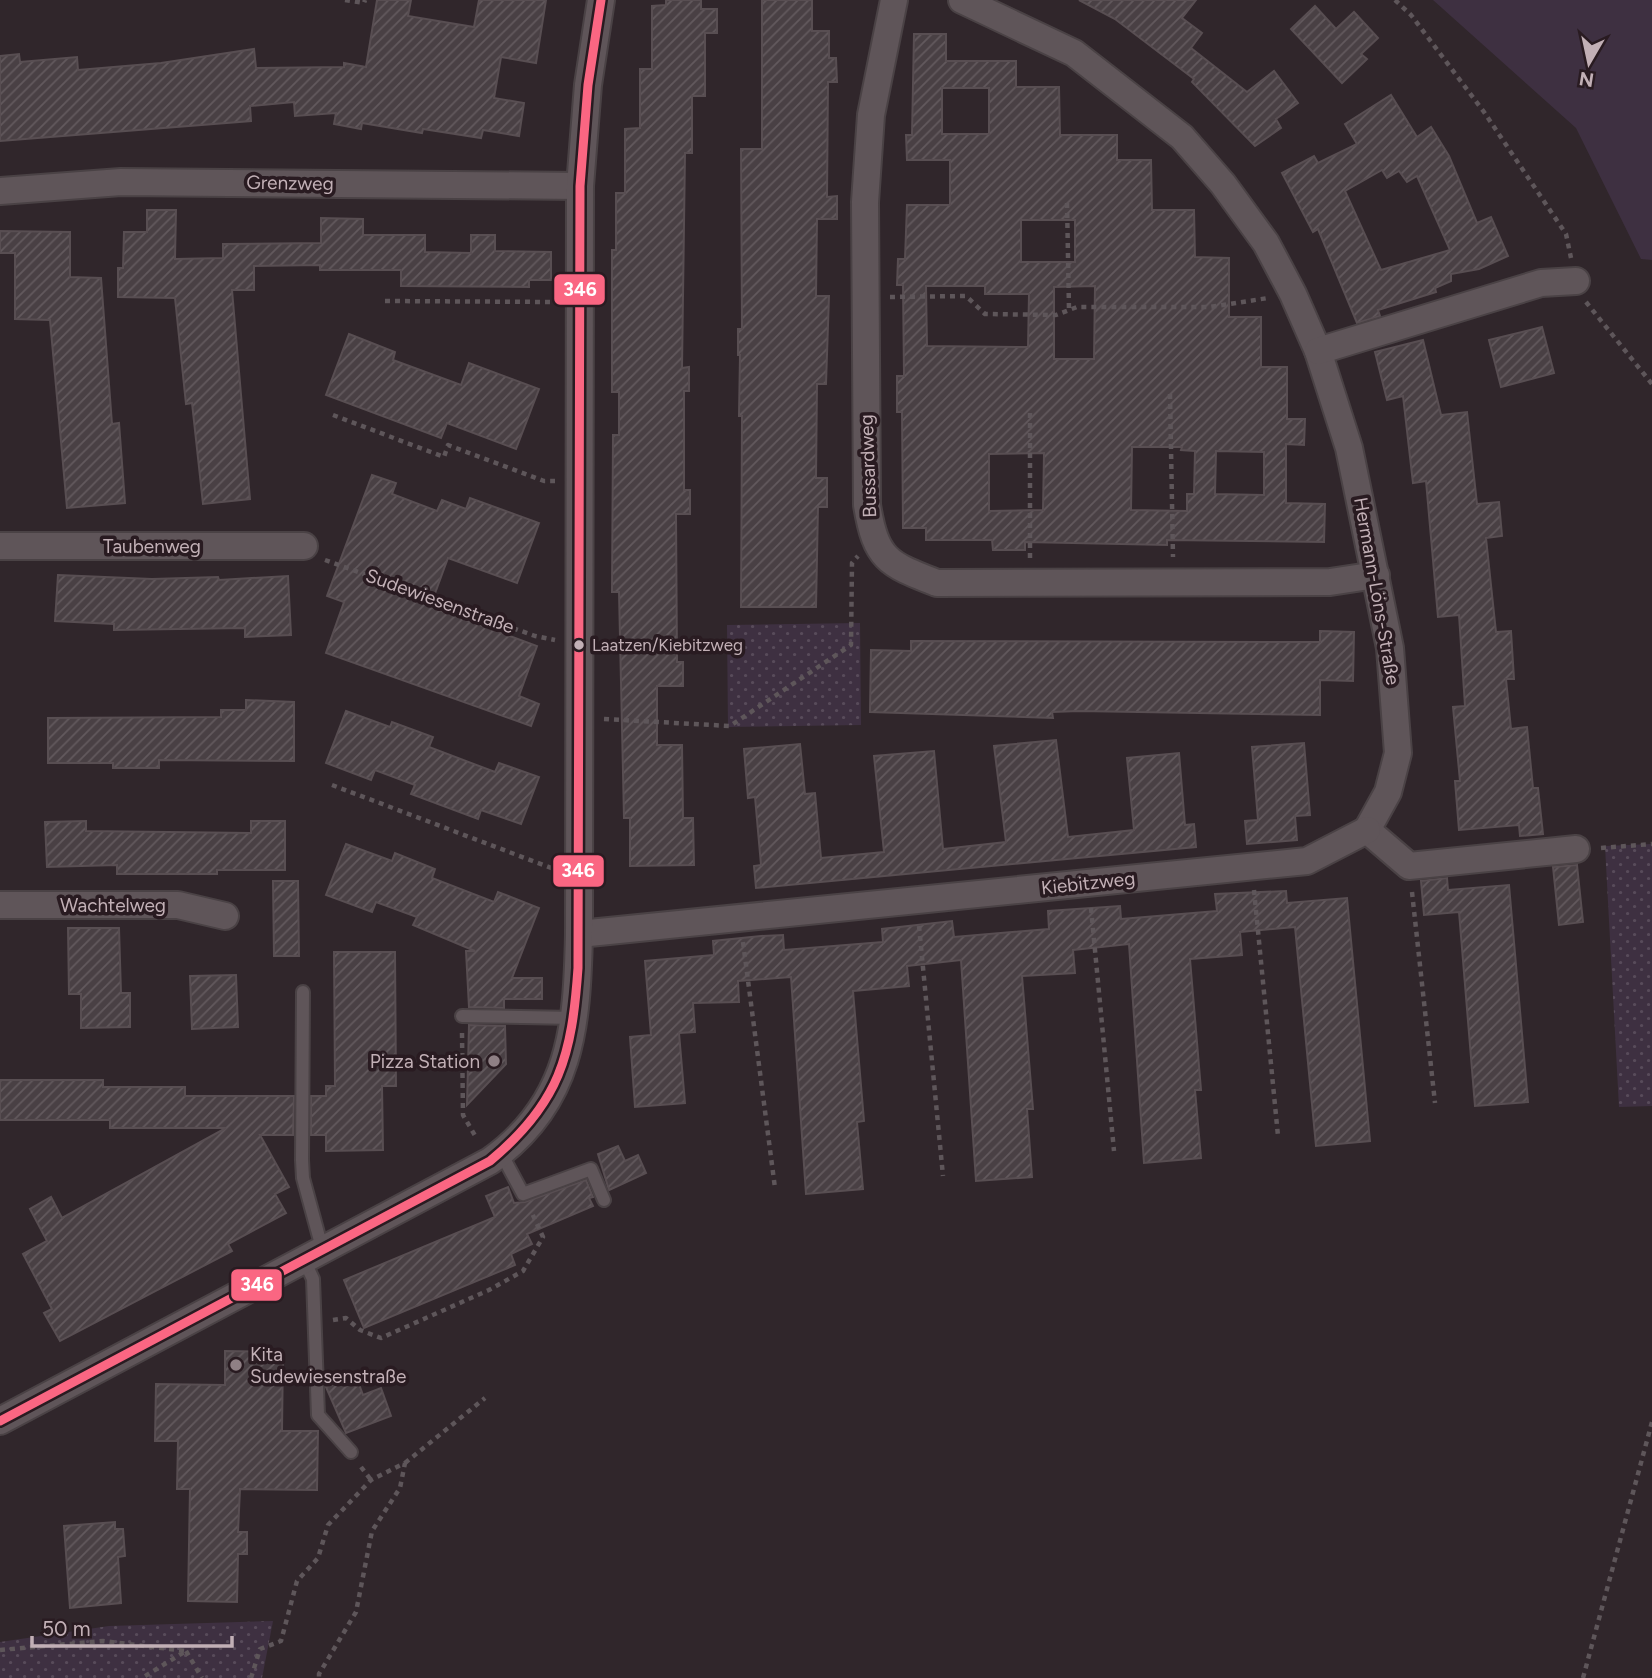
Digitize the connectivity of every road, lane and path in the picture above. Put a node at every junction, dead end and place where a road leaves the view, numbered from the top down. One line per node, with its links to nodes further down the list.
1 (345, 0): 2 (path)
2 (365, 0)
3 (601, 0): 7 (street)
4 (894, 0): 12 (street, Bussardweg)
5 (962, 0): 11 (street, Hermann-Löns-Straße)
6 (1395, 0): 10 (path)
7 (580, 186): 8 (street, Grenzweg); 14 (street)
8 (0, 191)
9 (1067, 203): 15 (path)
10 (1576, 281): 16 (street); 17 (path)
11 (1293, 294): 15 (path); 16 (street, Hermann-Löns-Straße)
12 (866, 298): 15 (path); 22 (street, Bussardweg)
13 (385, 301): 14 (path)
14 (580, 302): 21 (street)
15 (1069, 310)
16 (1318, 351): 25 (street, Hermann-Löns-Straße)
17 (1652, 384)
18 (1170, 394): 26 (path)
19 (1030, 412): 27 (path)
20 (333, 415): 21 (path)
21 (580, 481): 28 (street)
22 (873, 540): 27 (street, Bussardweg); 29 (path)
23 (0, 546): 24 (street, Taubenweg)
24 (304, 546): 28 (path, Sudewiesenstraße)
25 (1376, 575): 26 (street, Bussardweg); 31 (street, Hermann-Löns-Straße)
26 (1173, 582): 27 (street, Bussardweg)
27 (1030, 583)
28 (580, 645): 29 (street)
29 (579, 720): 36 (street)
30 (332, 785): 36 (path)
31 (1367, 830): 34 (street, Kiebitzweg); 35 (street)
32 (1652, 844): 33 (path)
33 (1576, 849): 35 (street)
34 (1252, 866): 37 (street, Kiebitzweg); 47 (path)
35 (1409, 866): 46 (path)
36 (579, 878): 42 (street)
37 (1088, 883): 38 (street, Kiebitzweg); 48 (path)
38 (916, 900): 41 (street, Kiebitzweg); 50 (path)
39 (0, 905): 40 (street, Wachtelweg)
40 (225, 916)
41 (740, 918): 42 (street, Kiebitzweg); 51 (path)
42 (579, 934): 45 (street)
43 (303, 992): 54 (lane)
44 (462, 1016): 45 (lane); 49 (path)
45 (575, 1018): 49 (street)
46 (1435, 1103)
47 (1278, 1136)
48 (1114, 1151)
49 (495, 1157): 52 (lane); 54 (street)
50 (943, 1176)
51 (775, 1188)
52 (523, 1194): 53 (lane); 55 (path)
53 (604, 1200)
54 (312, 1253): 55 (lane); 57 (street)
55 (313, 1324): 59 (lane)
56 (485, 1398): 60 (path)
57 (0, 1422)
58 (1652, 1422): 69 (path)
59 (351, 1452)
60 (405, 1463): 62 (path); 65 (path)
61 (361, 1467): 62 (path)
62 (371, 1480): 68 (path)
63 (0, 1650): 64 (path)
64 (186, 1651): 66 (path); 67 (path)
65 (318, 1677)
66 (142, 1678)
67 (202, 1678)
68 (251, 1678)
69 (1583, 1678)

